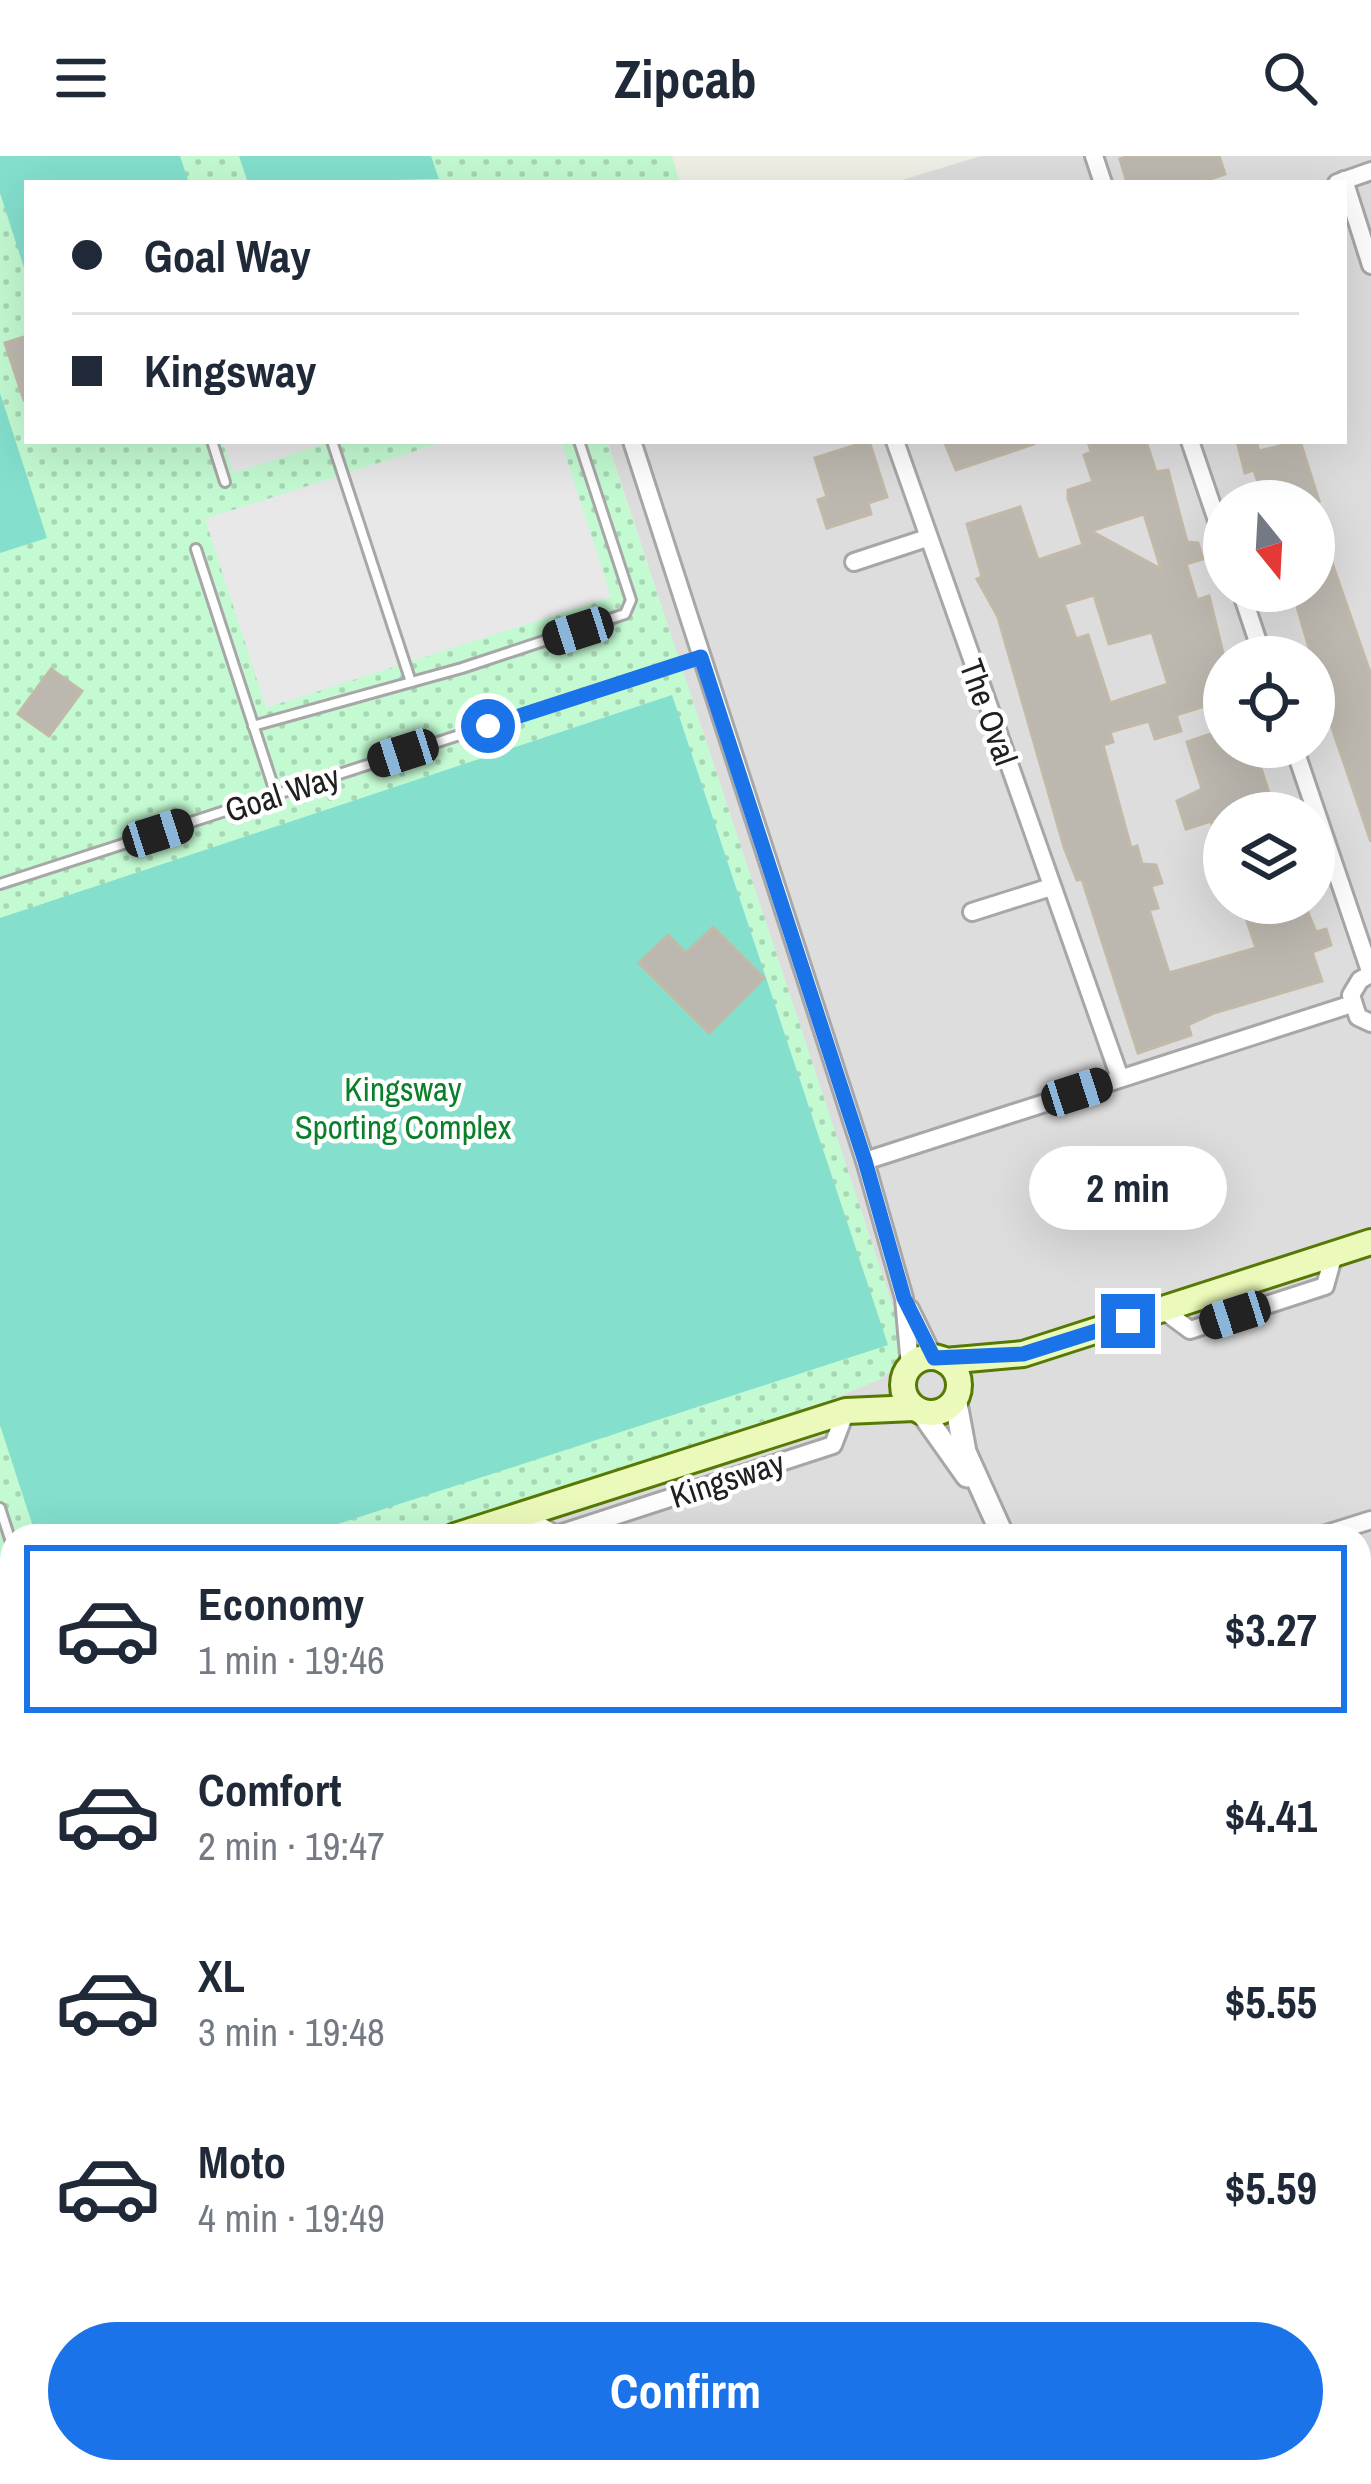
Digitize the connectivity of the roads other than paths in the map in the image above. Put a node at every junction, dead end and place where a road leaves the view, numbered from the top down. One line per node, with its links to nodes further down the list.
1 (1347, 201): 2 (street)
2 (1371, 265)
3 (213, 444): 10 (lane)
4 (333, 444): 15 (lane)
5 (580, 444): 15 (lane)
6 (633, 444): 14 (street)
7 (896, 444): 11 (street, The Oval)
8 (1191, 444): 9 (street)
9 (1203, 480)
10 (226, 482)
11 (927, 538): 13 (street); 20 (street, The Oval)
12 (196, 549): 16 (lane)
13 (854, 562)
14 (701, 657): 18 (lane, Goal Way); 26 (street)
15 (410, 682): 16 (lane)
16 (253, 726): 18 (lane)
17 (1301, 768): 22 (street)
18 (276, 795): 19 (lane, Goal Way)
19 (0, 884)
20 (1051, 886): 21 (street); 25 (street, The Oval)
21 (972, 912)
22 (1371, 974): 23 (street)
23 (1352, 1004): 24 (street); 25 (street)
24 (1371, 1023)
25 (1120, 1078): 26 (street)
26 (865, 1161): 29 (street)
27 (1371, 1242): 28 (main road, Kingsway)
28 (1023, 1354): 29 (main road, Kingsway); 30 (main road, Kingsway)
29 (924, 1364): 30 (main road); 31 (main road); 32 (main road, Kingsway)
30 (956, 1395): 31 (main road, Kingsway); 33 (street)
31 (918, 1409): 32 (main road, Kingsway); 33 (street)
32 (850, 1410): 34 (main road, Kingsway)
33 (979, 1491): 35 (street)
34 (503, 1524)
35 (997, 1524)

